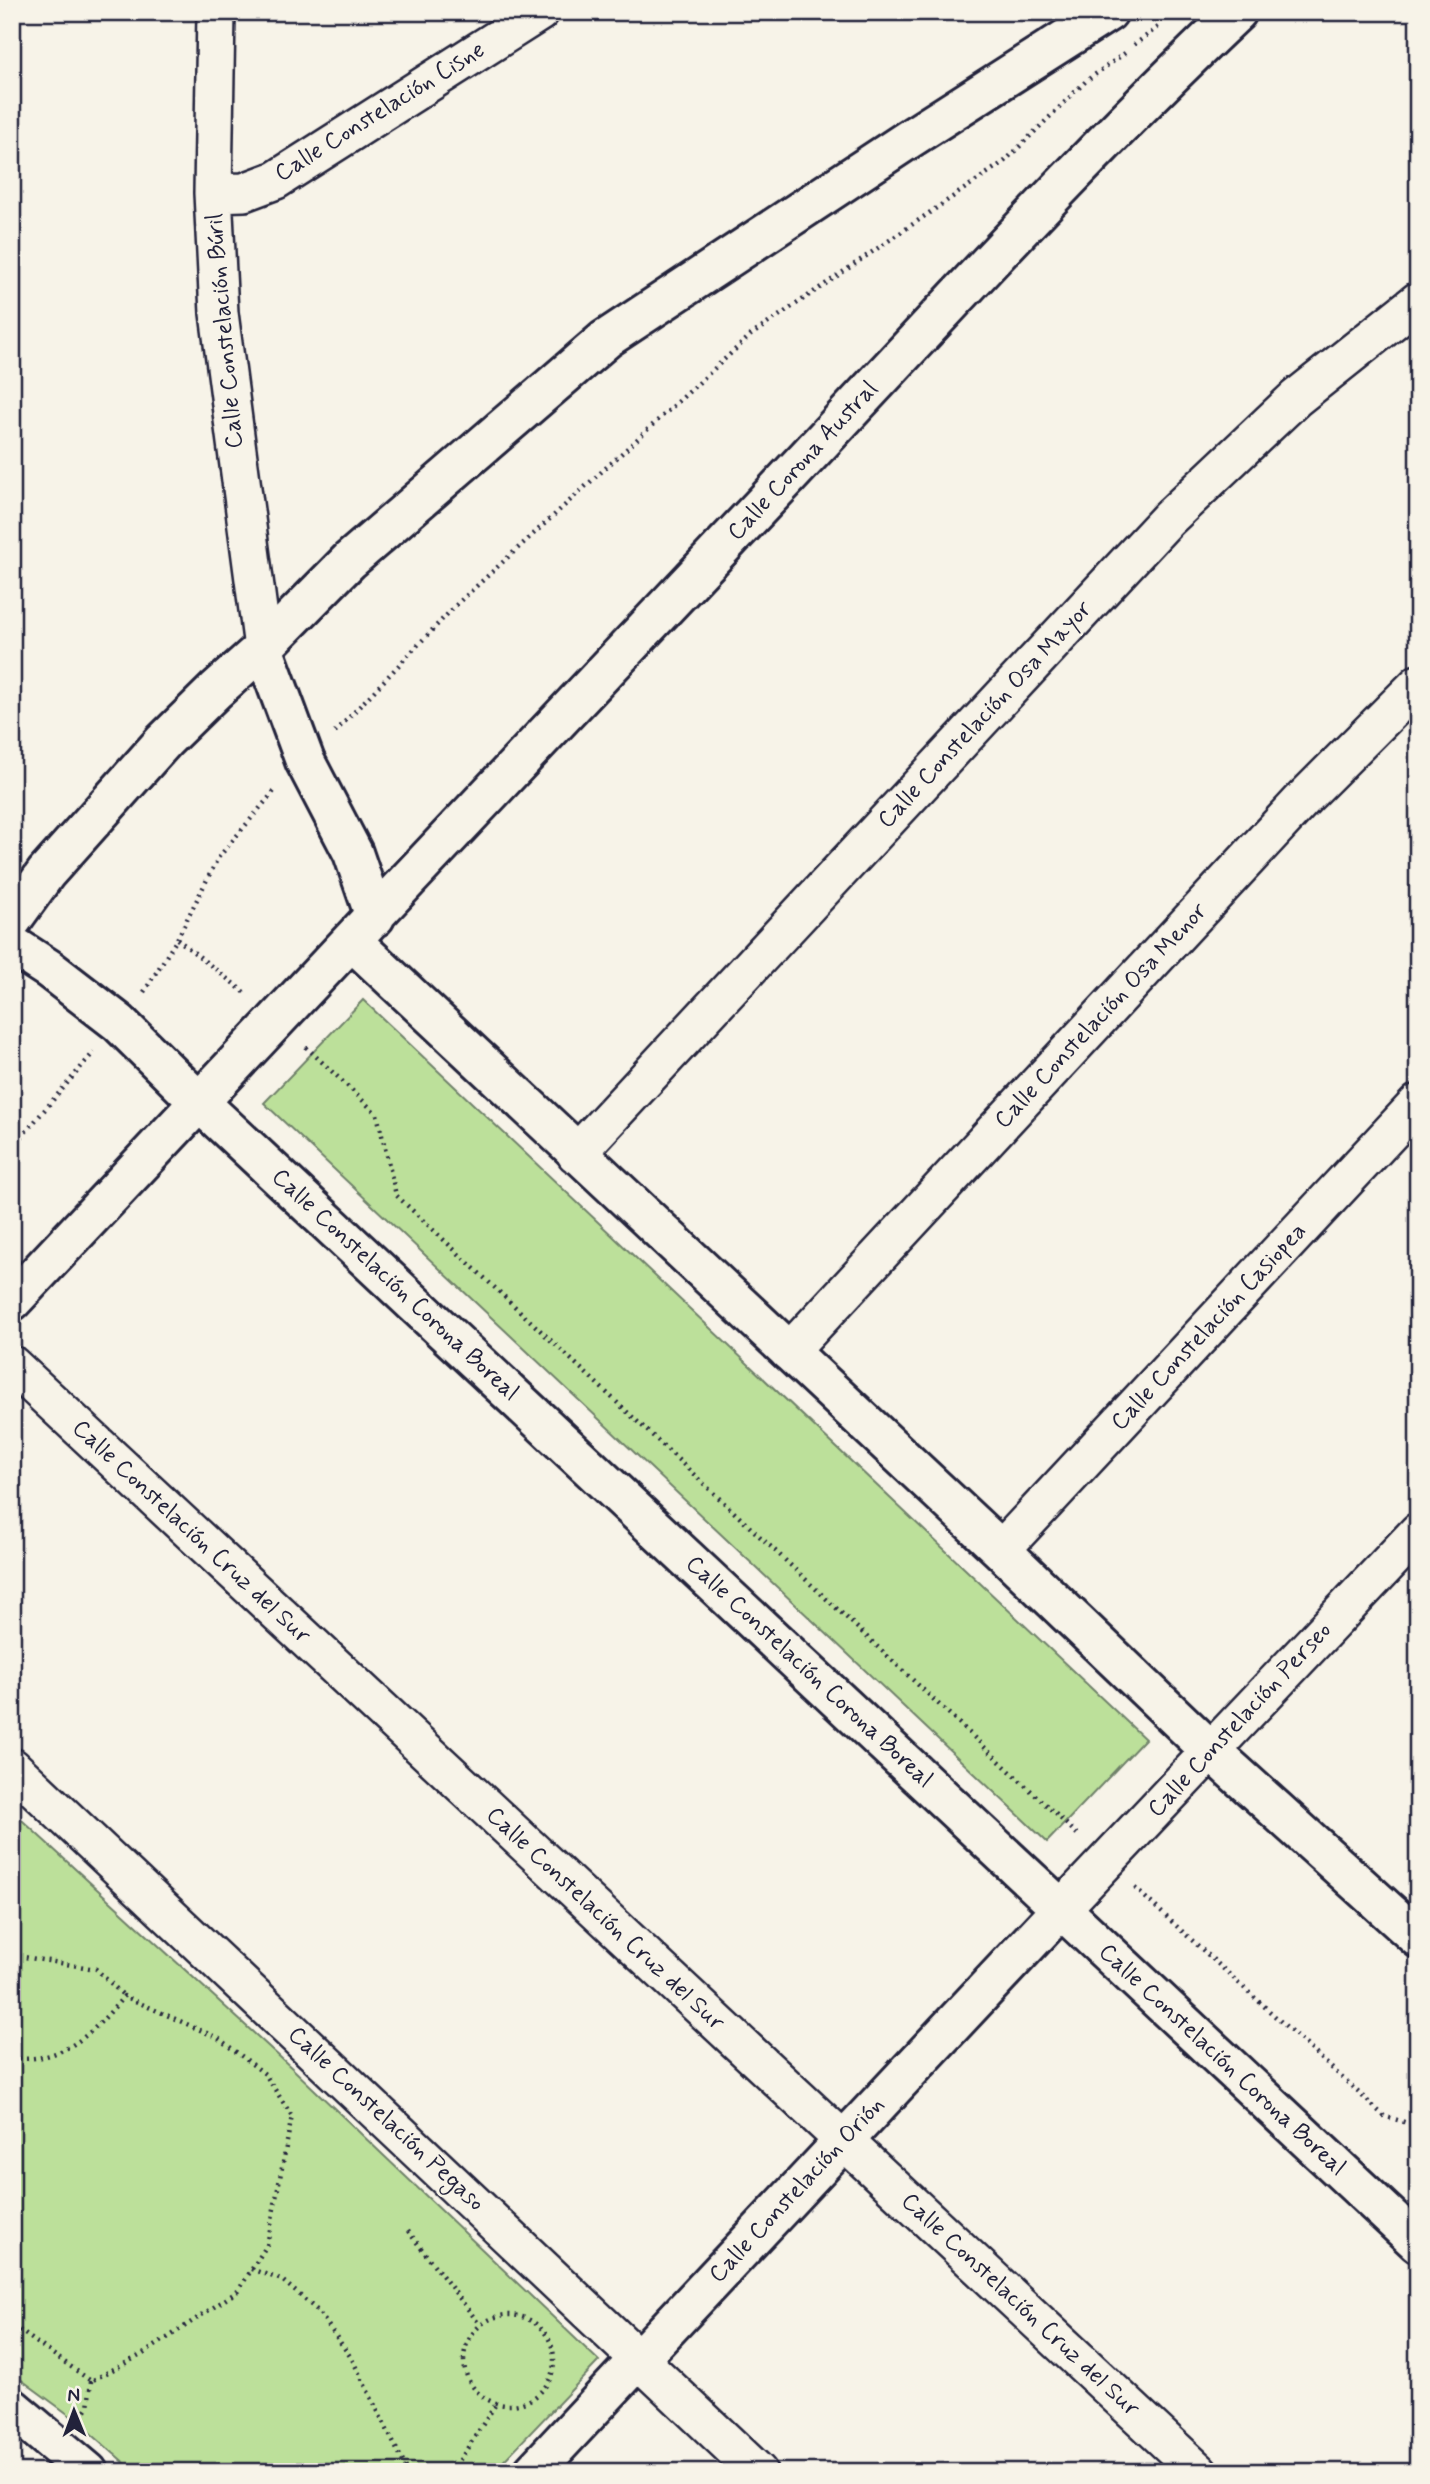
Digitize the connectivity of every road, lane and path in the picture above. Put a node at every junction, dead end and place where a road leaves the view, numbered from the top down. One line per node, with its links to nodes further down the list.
1 (216, 12): 6 (street, Calle Constelación Búril)
2 (540, 12): 6 (street, Calle Constelación Cisne)
3 (1108, 12): 8 (street)
4 (1237, 12): 13 (street, Calle Corona Austral)
5 (1168, 20): 10 (path)
6 (214, 193): 8 (street, Calle Constelación Búril)
7 (1418, 301): 23 (street, Calle Constelación Osa Mayor)
8 (263, 649): 12 (street); 13 (street)
9 (1418, 684): 25 (street, Calle Constelación Osa Menor)
10 (331, 736)
11 (283, 782): 14 (path)
12 (12, 920)
13 (363, 929): 20 (street, Calle Corona Austral); 23 (street)
14 (177, 939): 16 (path); 17 (path)
15 (12, 945): 20 (street, Calle Constelación Corona Boreal)
16 (138, 1002)
17 (258, 1003)
18 (299, 1040): 31 (path)
19 (102, 1043): 22 (path)
20 (199, 1102): 24 (street, Calle Corona Austral); 33 (street, Calle Constelación Corona Boreal)
21 (1418, 1103): 28 (street, Calle Constelación Casiopea)
22 (12, 1148)
23 (576, 1154): 25 (street)
24 (12, 1301)
25 (789, 1352): 28 (street)
26 (12, 1365): 39 (street, Calle Constelación Cruz del Sur)
27 (1418, 1532): 29 (street, Calle Constelación Perseo)
28 (1001, 1550): 29 (street)
29 (1211, 1751): 33 (street, Calle Constelación Perseo); 34 (street)
30 (12, 1767): 45 (street, Calle Constelación Pegaso)
31 (1078, 1835)
32 (1131, 1885): 38 (path)
33 (1061, 1909): 39 (street, Calle Constelación Orión); 41 (street, Calle Constelación Corona Boreal)
34 (1418, 1938)
35 (12, 1955): 36 (path)
36 (124, 1996): 37 (path); 42 (path)
37 (12, 2058)
38 (1418, 2126)
39 (844, 2141): 45 (street, Calle Constelación Orión); 53 (street, Calle Constelación Cruz del Sur)
40 (408, 2231): 44 (path)
41 (1418, 2243)
42 (251, 2269): 43 (path); 49 (path)
43 (12, 2325)
44 (480, 2325): 46 (path); 46 (path)
45 (639, 2358): 51 (street, Calle Constelación Orión); 52 (street, Calle Constelación Pegaso)
46 (496, 2404): 50 (path)
47 (12, 2408): 48 (street)
48 (88, 2472)
49 (408, 2472)
50 (452, 2472)
51 (533, 2472)
52 (758, 2472)
53 (1199, 2472)

